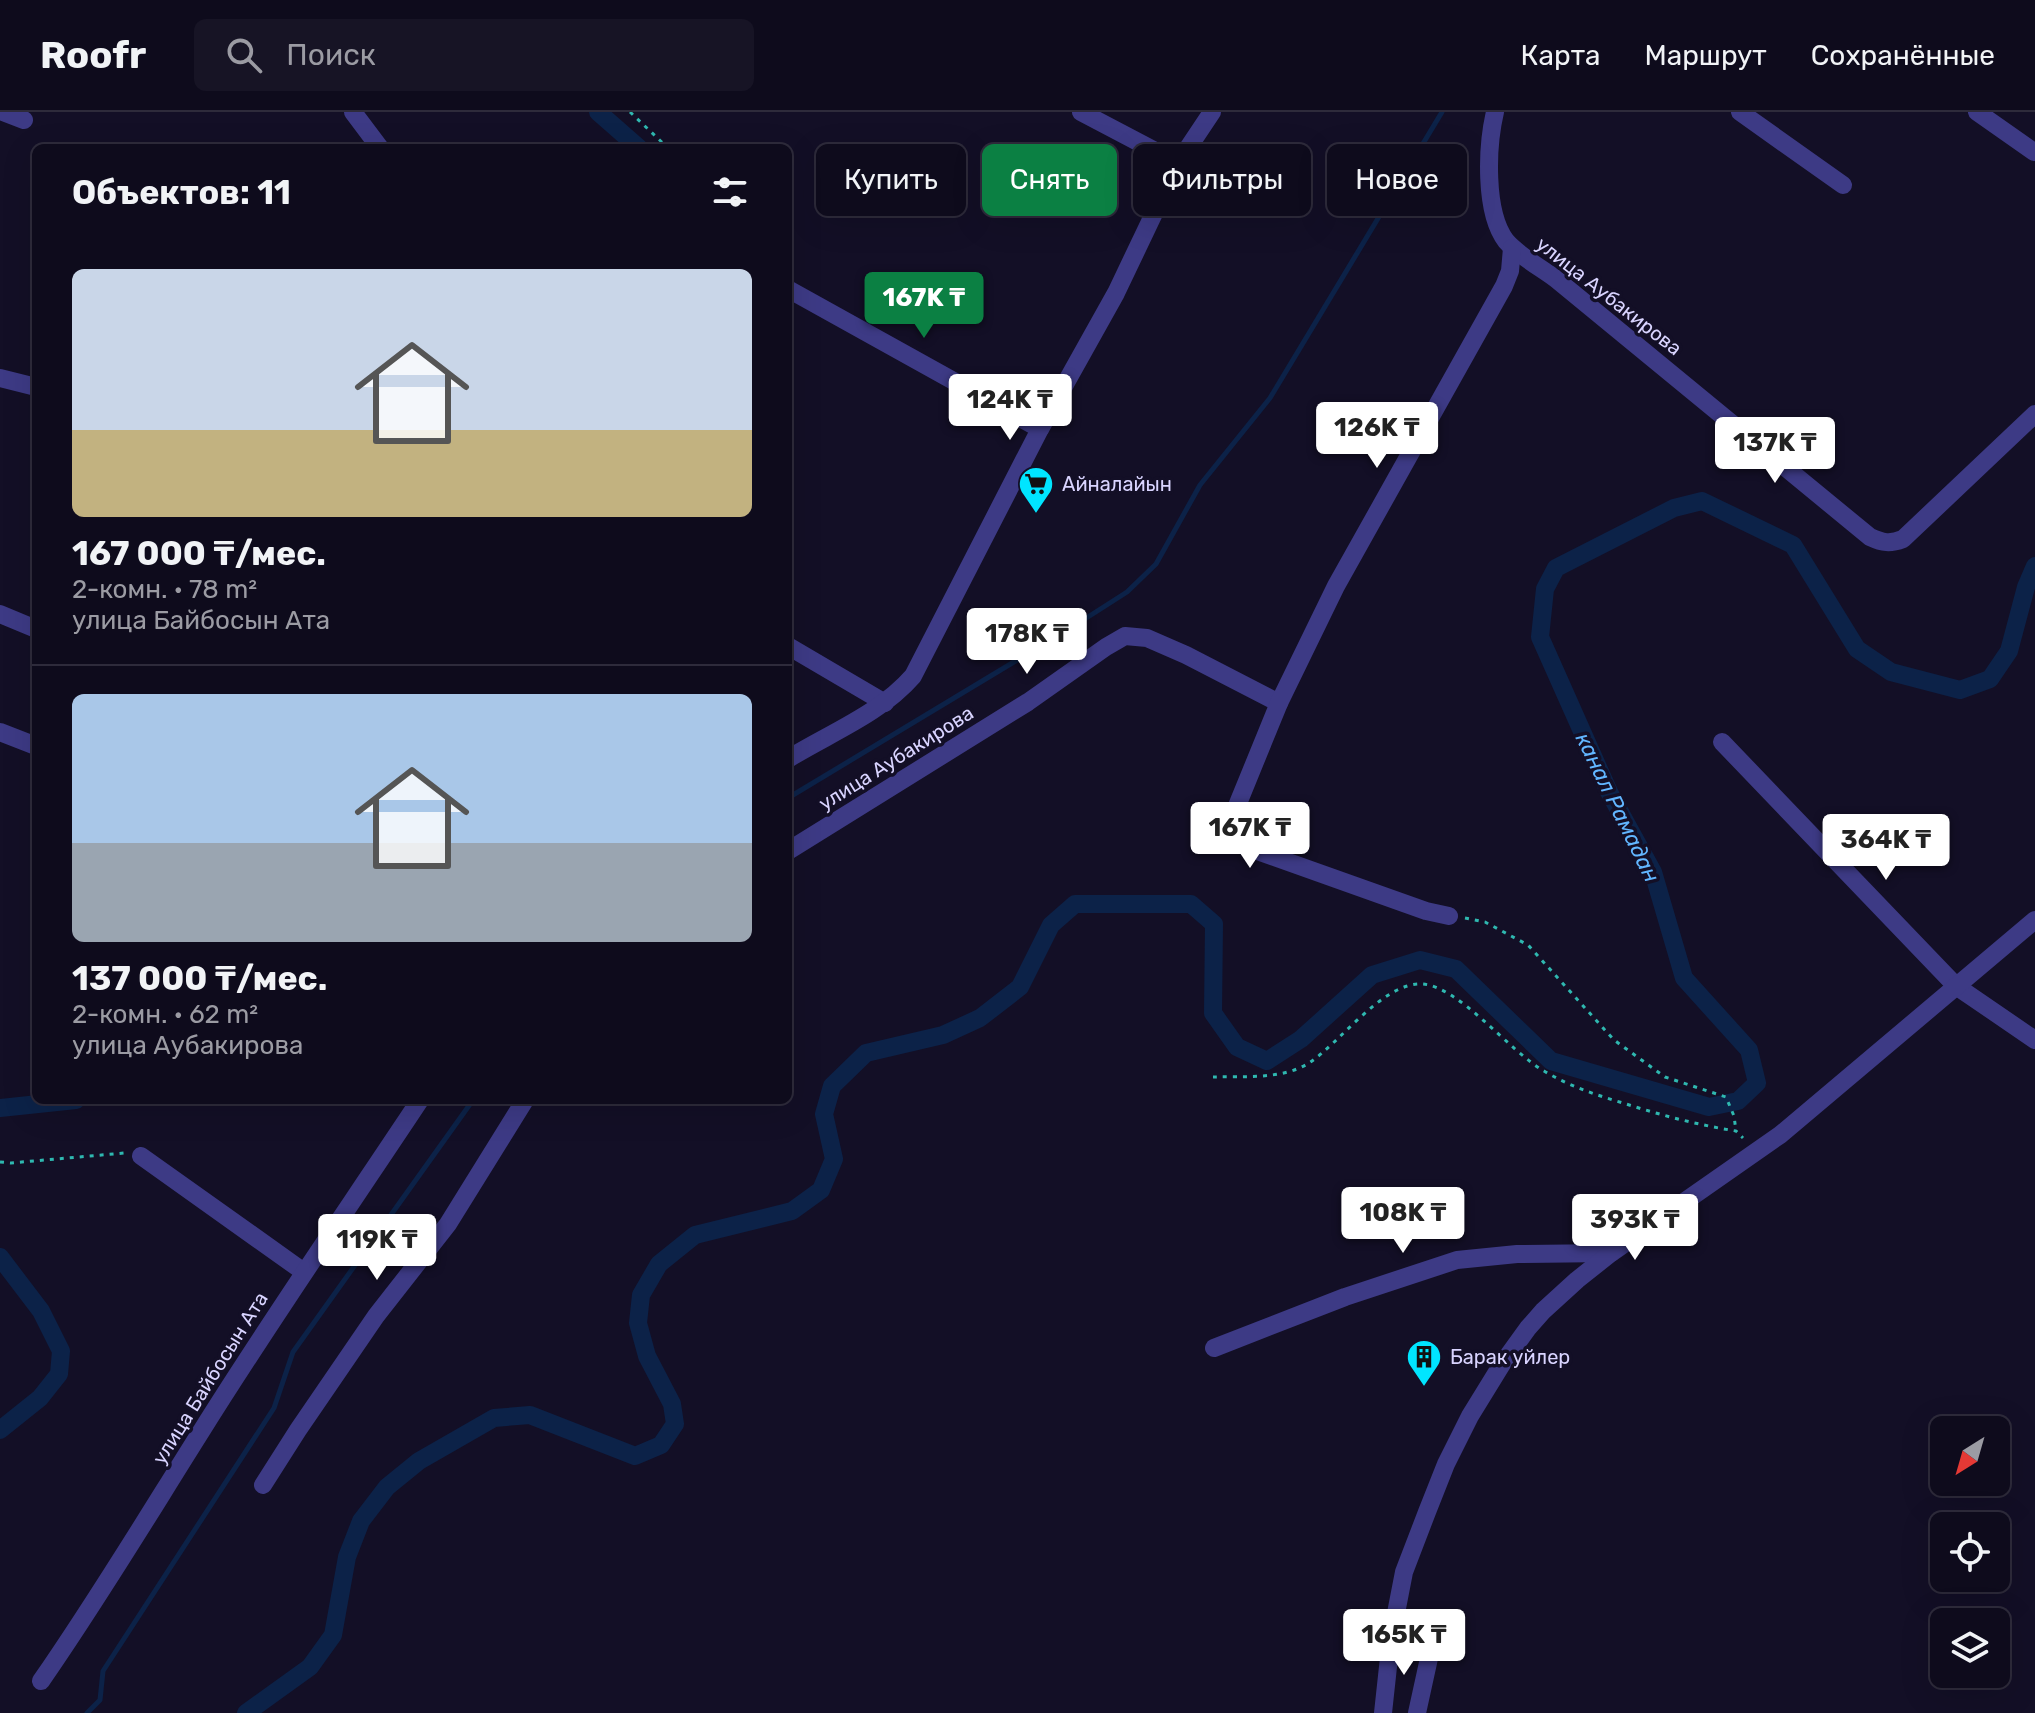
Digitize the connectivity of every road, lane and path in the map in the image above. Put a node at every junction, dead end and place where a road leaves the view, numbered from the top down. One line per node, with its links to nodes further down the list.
1 (3, 112): 9 (street)
2 (353, 112): 10 (street)
3 (630, 112): 11 (path)
4 (1081, 112): 12 (street)
5 (1212, 112): 13 (street)
6 (1495, 112): 17 (street)
7 (1740, 112): 15 (street)
8 (1977, 112): 14 (street)
9 (24, 120)
10 (377, 144)
11 (664, 144)
12 (1142, 144)
13 (1191, 144)
14 (2034, 152)
15 (1843, 185)
16 (1153, 216): 22 (street)
17 (1512, 248): 21 (street, улица Аубакирова); 27 (street, улица Аубакирова)
18 (792, 291): 22 (street)
19 (0, 378): 20 (street)
20 (32, 386)
21 (2035, 414)
22 (1040, 429): 26 (street)
23 (0, 614): 24 (street)
24 (32, 627)
25 (792, 648): 26 (street)
26 (885, 703): 31 (street)
27 (1279, 703): 32 (street, улица Аубакирова); 33 (street, улица Аубакирова)
28 (0, 732): 30 (street)
29 (1722, 742): 35 (street)
30 (32, 744)
31 (792, 762)
32 (792, 849)
33 (1449, 916): 40 (path)
34 (2035, 920): 35 (street)
35 (1956, 986): 36 (street); 41 (street)
36 (2035, 1040)
37 (1213, 1077): 40 (path)
38 (417, 1104): 45 (street, улица Байбосын Ата)
39 (523, 1104): 47 (street)
40 (1736, 1131): 41 (path)
41 (1758, 1151): 44 (street)
42 (141, 1156): 43 (path); 45 (street)
43 (0, 1162)
44 (1611, 1253): 46 (street); 48 (street)
45 (304, 1272): 49 (street, улица Байбосын Ата)
46 (1214, 1348)
47 (263, 1485)
48 (1391, 1639): 50 (street); 51 (street)
49 (41, 1681)
50 (1383, 1713)
51 (1417, 1713)

